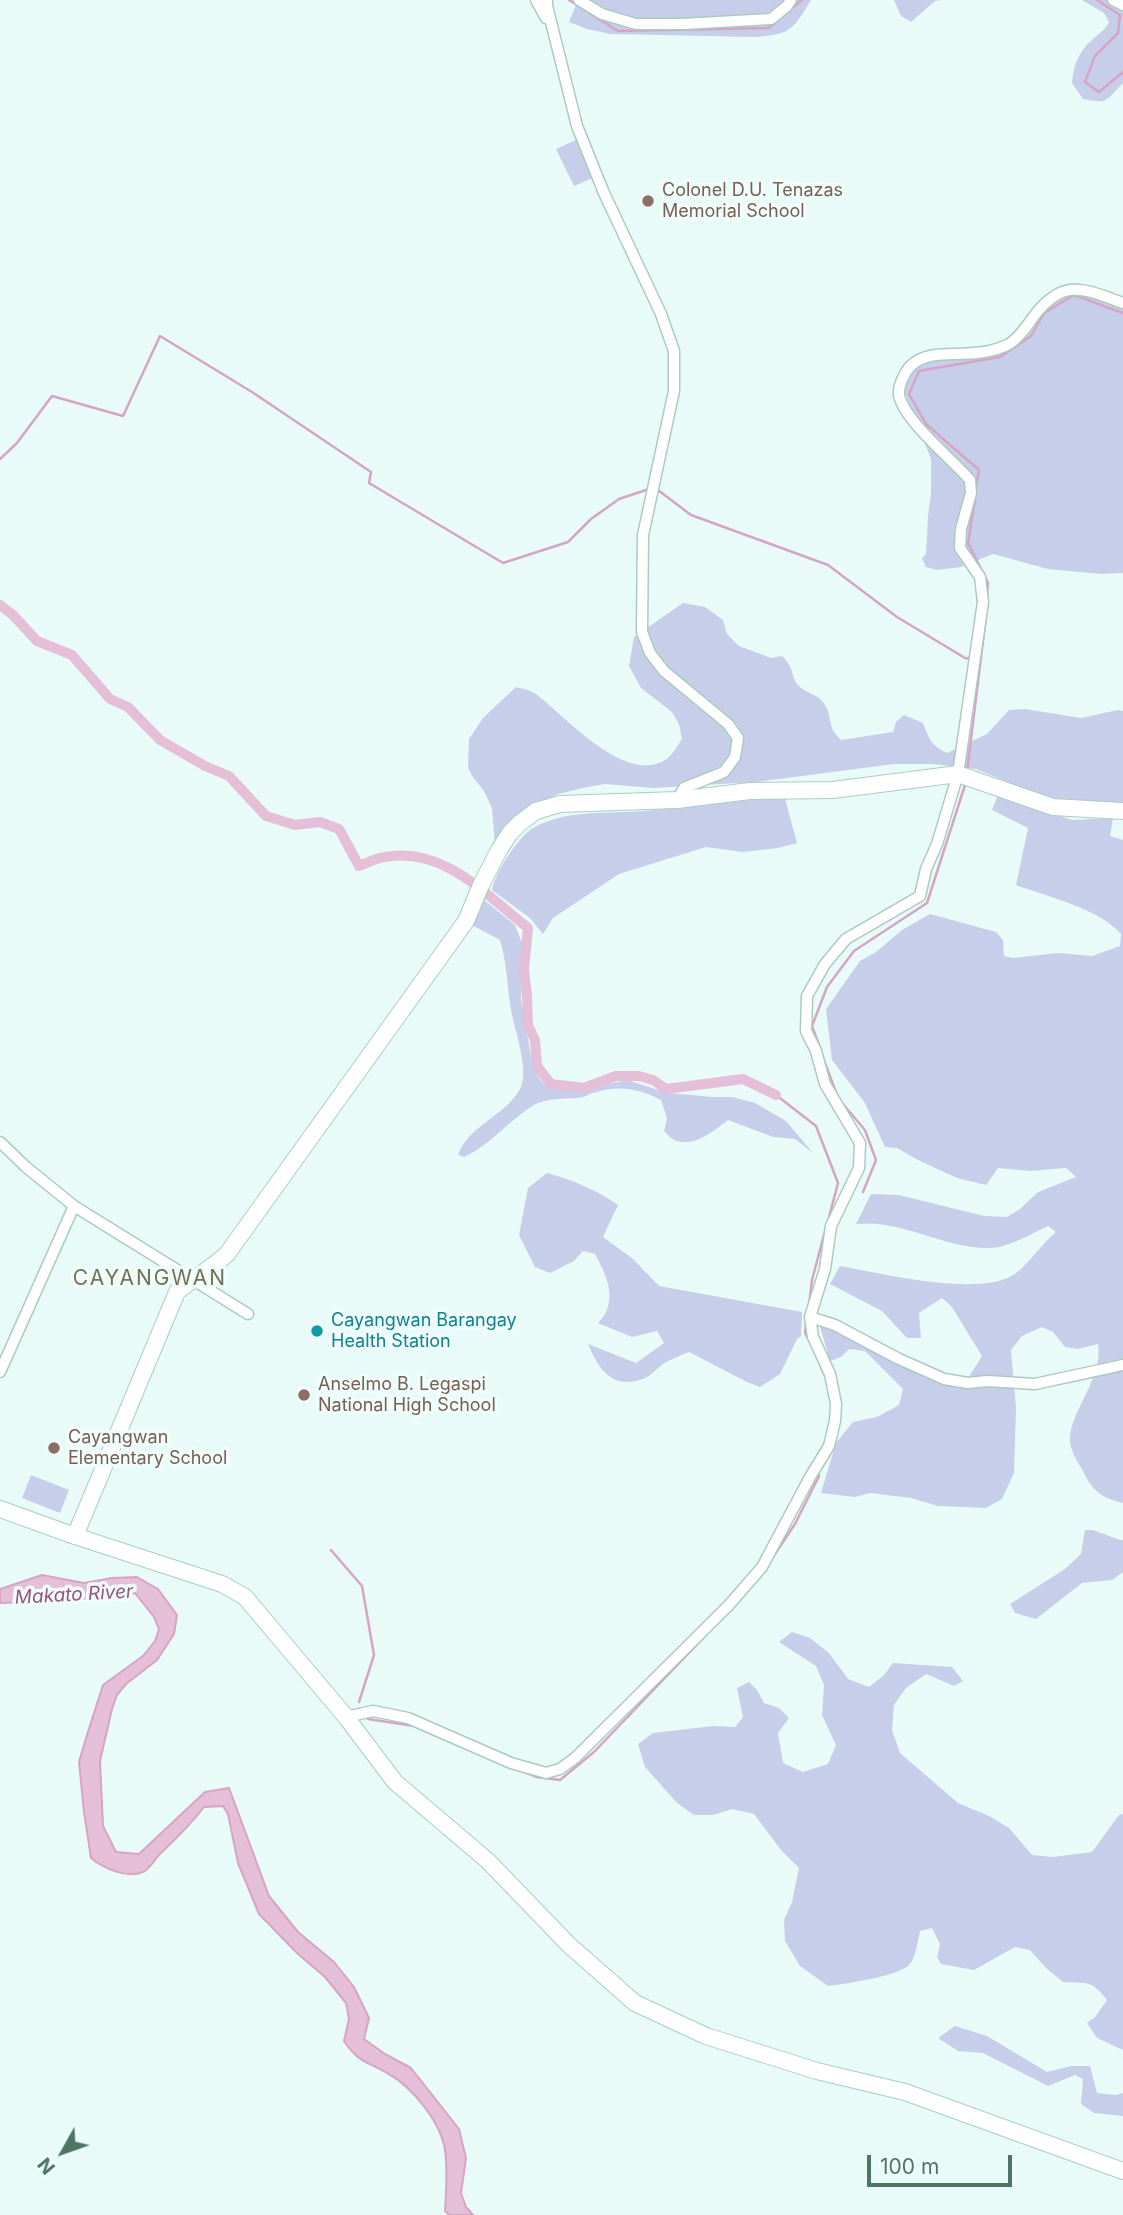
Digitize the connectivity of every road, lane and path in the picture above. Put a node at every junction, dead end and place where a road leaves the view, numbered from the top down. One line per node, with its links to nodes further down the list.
1 (536, 0): 7 (street)
2 (547, 0): 7 (street)
3 (579, 0): 4 (street)
4 (791, 0)
5 (1113, 0): 6 (street)
6 (1123, 5)
7 (554, 33): 10 (street)
8 (1123, 303): 9 (street)
9 (958, 774): 10 (street); 11 (street); 16 (street)
10 (677, 800): 14 (street)
11 (1123, 811)
12 (0, 1142): 13 (street)
13 (74, 1206): 14 (street); 18 (street)
14 (192, 1279): 15 (street); 20 (street)
15 (248, 1314)
16 (810, 1317): 17 (street); 21 (street)
17 (1123, 1365)
18 (0, 1372)
19 (0, 1509): 20 (street)
20 (75, 1536): 21 (street)
21 (346, 1717): 22 (street)
22 (1123, 2171)

